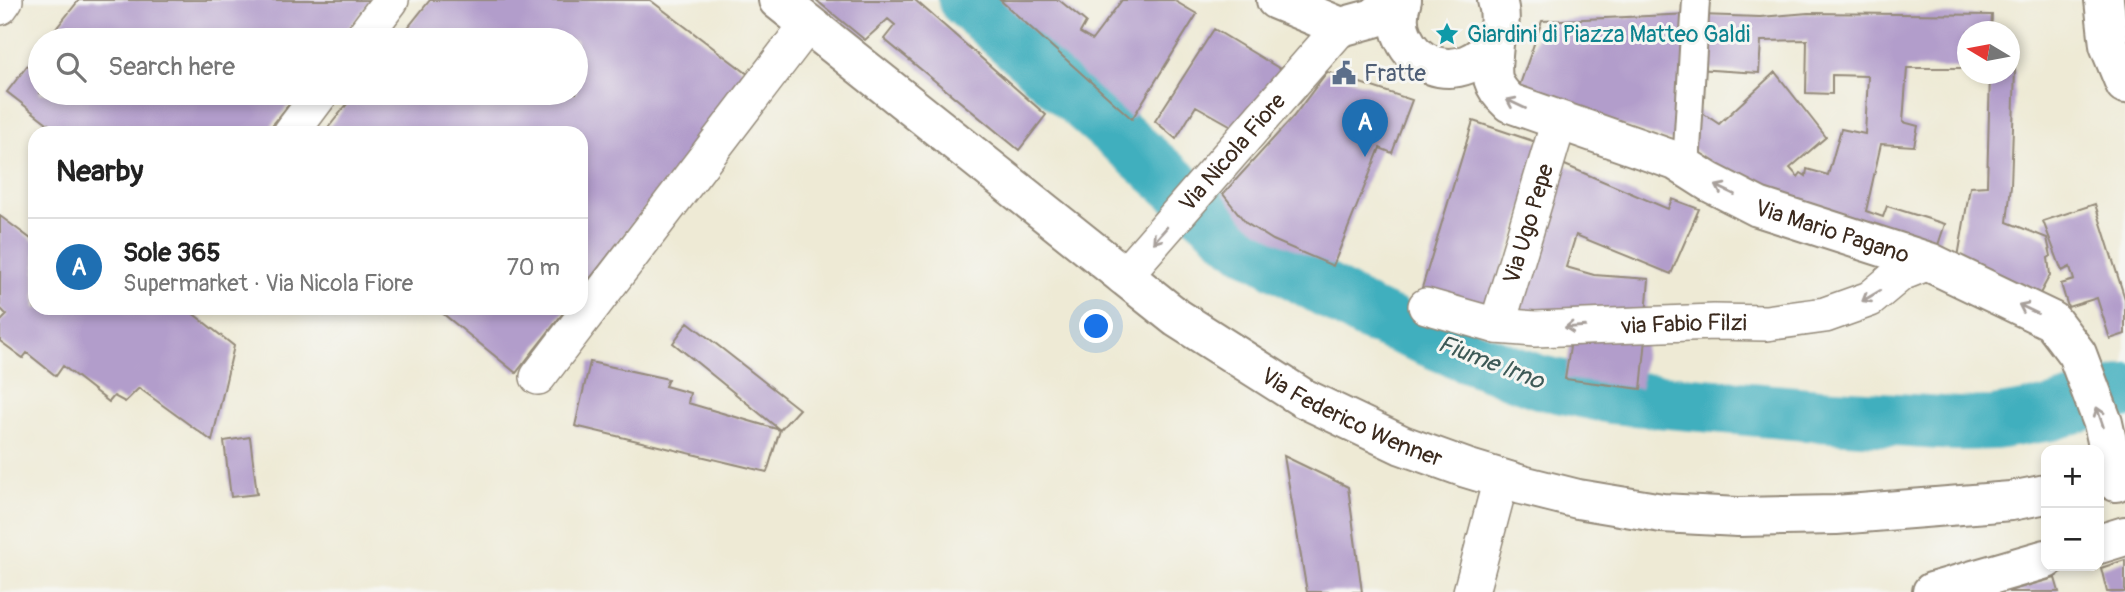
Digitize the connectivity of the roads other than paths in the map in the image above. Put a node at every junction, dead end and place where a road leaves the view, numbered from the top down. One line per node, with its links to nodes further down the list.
1 (5, 0): 10 (street)
2 (391, 0): 13 (street)
3 (778, 0): 11 (main road, Via Federico Wenner)
4 (1276, 0): 12 (main road)
5 (1395, 0): 12 (main road)
6 (1402, 0): 14 (main road)
7 (1497, 0): 14 (main road)
8 (1696, 0): 19 (street)
9 (2104, 0): 15 (main road)
10 (0, 7)
11 (808, 24): 21 (main road, Via Federico Wenner); 23 (street)
12 (1341, 27): 21 (street, Via Nicola Fiore, one-way to 21)
13 (370, 28)
14 (1494, 44): 17 (main road, Via Mario Pagano, one-way to 14)
15 (2125, 84)
16 (312, 105): 18 (street)
17 (1559, 121): 19 (main road, Via Mario Pagano); 25 (street, Via Ugo Pepe)
18 (296, 126)
19 (1686, 166): 20 (main road, Via Mario Pagano, one-way to 19)
20 (1929, 262): 25 (street, via Fabio Filzi, one-way to 25); 28 (main road, Via Mario Pagano, one-way to 20)
21 (1123, 277): 27 (main road, Via Federico Wenner)
22 (1426, 306): 25 (street, via Fabio Filzi)
23 (588, 312)
24 (585, 315): 26 (street)
25 (1497, 326)
26 (538, 377)
27 (1501, 479): 29 (main road, Via Federico Wenner); 31 (street)
28 (2113, 482)
29 (2041, 495)
30 (2041, 560): 32 (main road)
31 (1471, 592)
32 (1932, 592)

